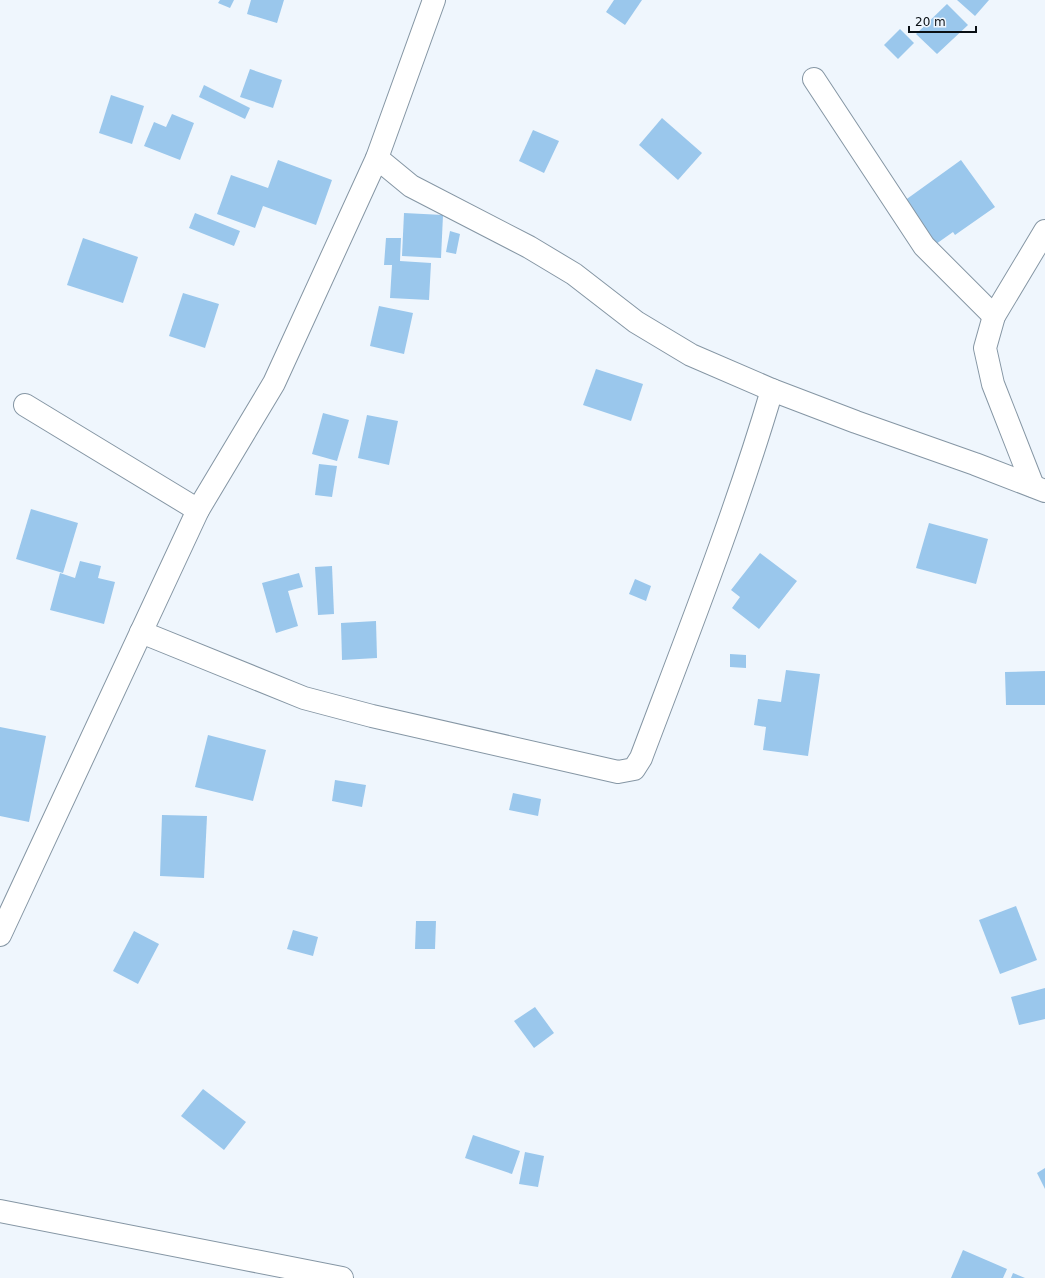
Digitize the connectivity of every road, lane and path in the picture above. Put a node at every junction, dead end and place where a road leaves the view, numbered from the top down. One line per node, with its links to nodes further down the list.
1 (434, 0): 3 (street)
2 (814, 79): 5 (street)
3 (377, 158): 6 (street); 9 (street)
4 (1045, 231): 5 (street)
5 (994, 316): 8 (street)
6 (772, 390): 8 (street); 10 (street)
7 (26, 405): 9 (street)
8 (1039, 489)
9 (198, 510): 10 (street)
10 (141, 632): 11 (street)
11 (0, 935)
12 (0, 1211): 13 (street)
13 (342, 1278)

